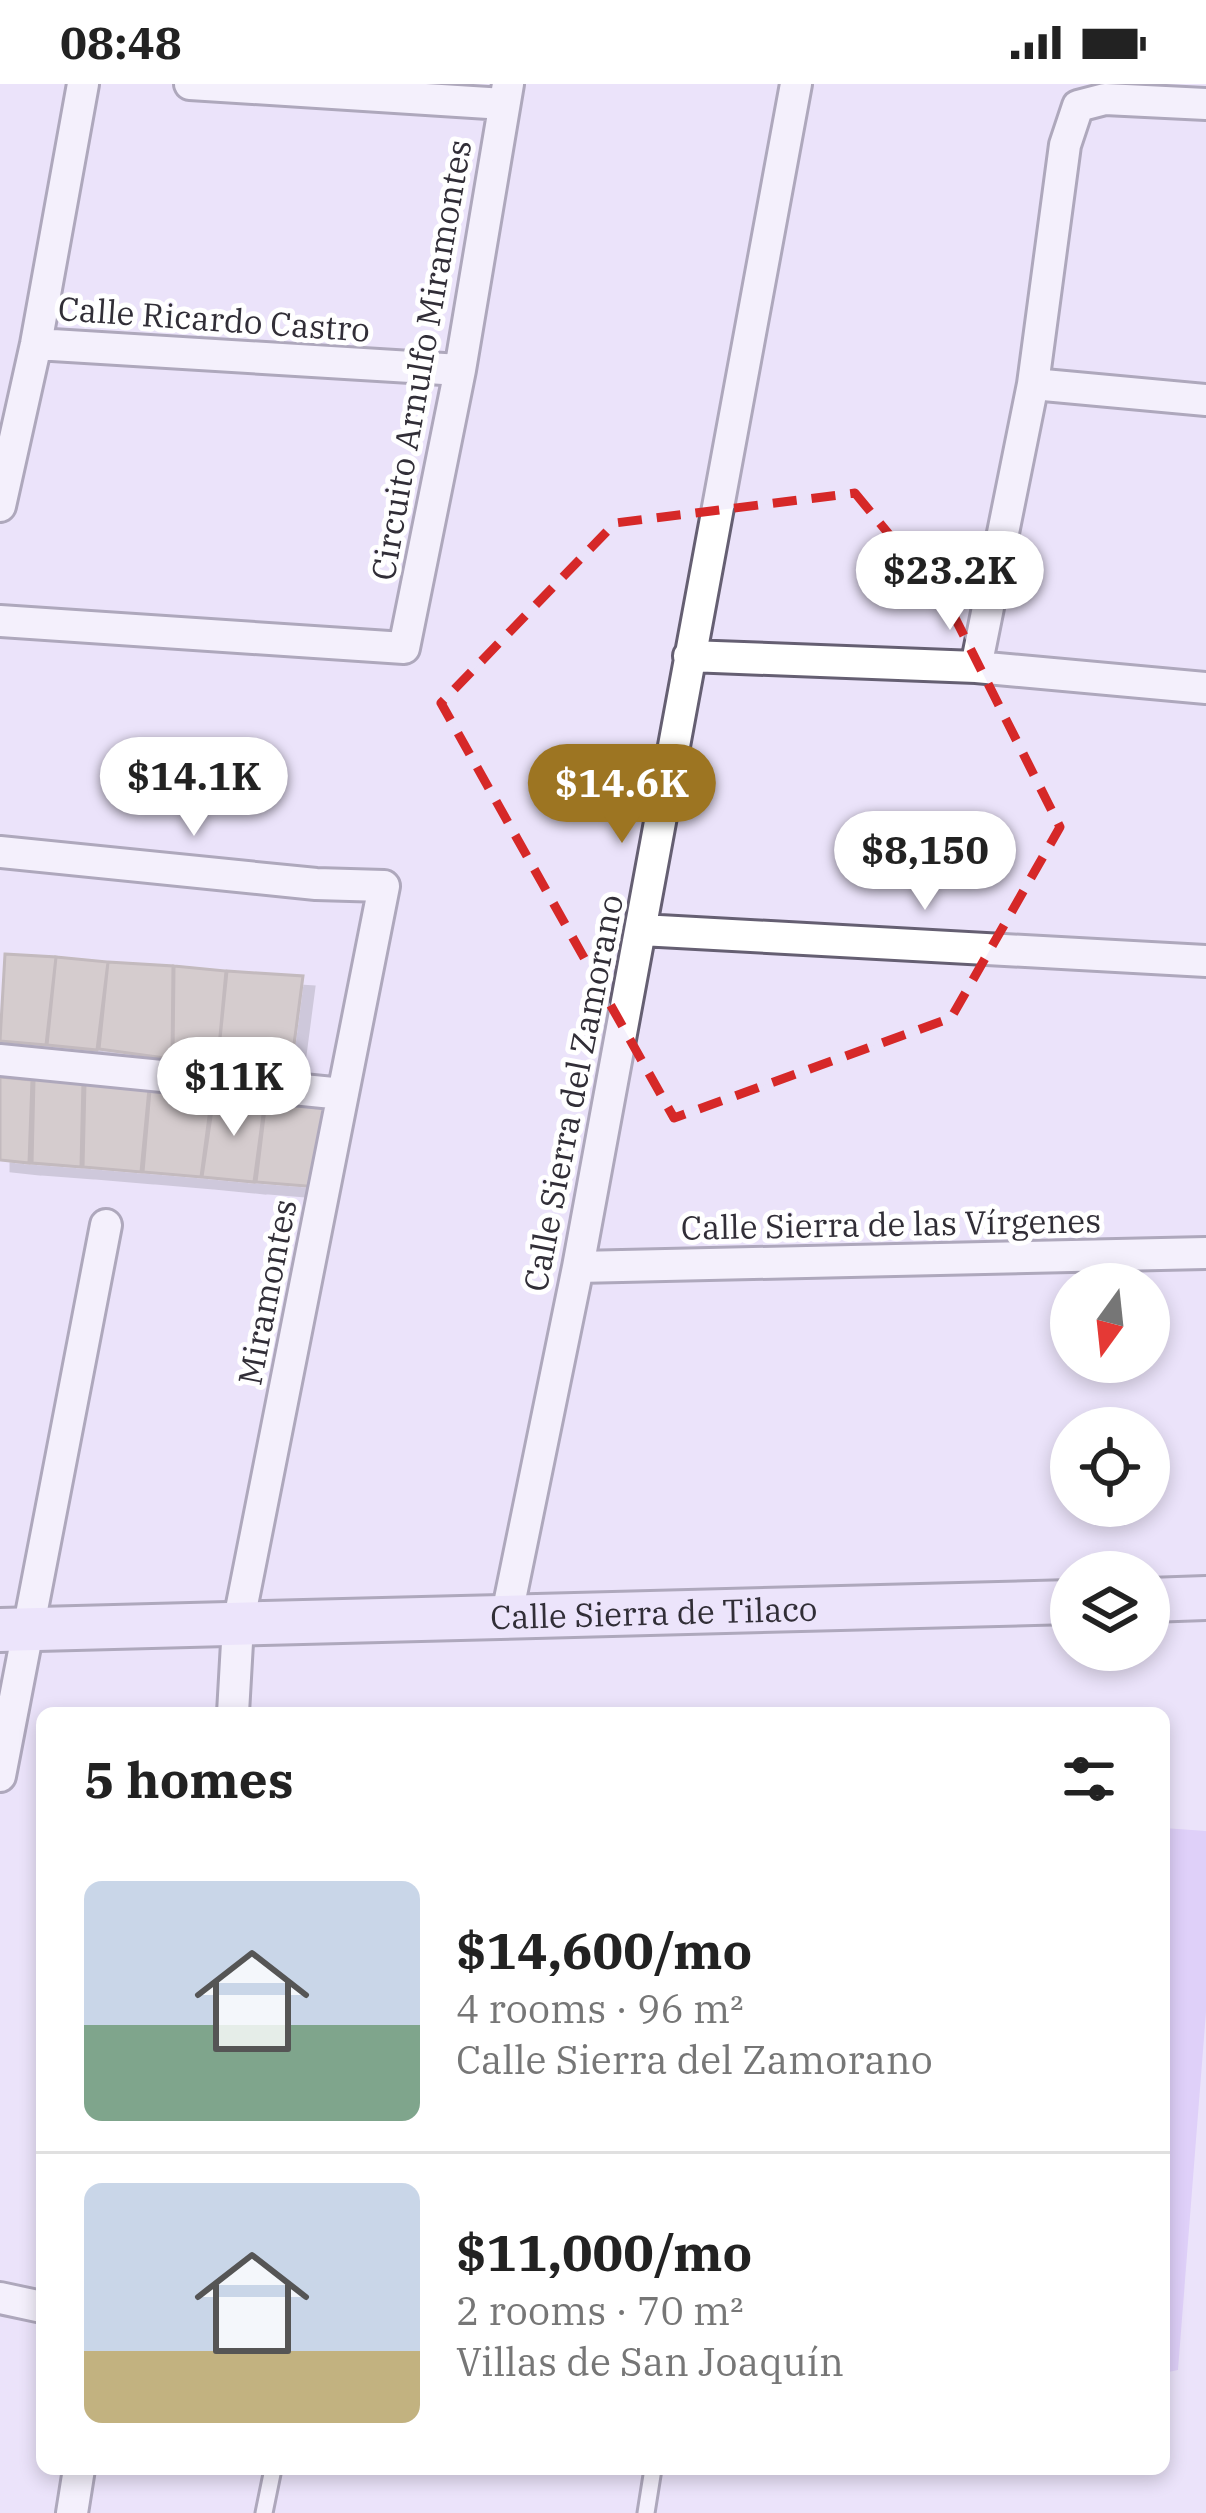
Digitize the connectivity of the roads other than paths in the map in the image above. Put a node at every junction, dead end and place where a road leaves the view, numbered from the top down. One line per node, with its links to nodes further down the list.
1 (83, 84): 6 (street)
2 (190, 84): 4 (street)
3 (796, 84): 12 (street, Calle Sierra del Zamorano)
4 (506, 94): 7 (street, Circuito Arnulfo Miramontes)
5 (1206, 104): 8 (street)
6 (36, 344): 7 (street, Calle Ricardo Castro); 10 (street)
7 (460, 370): 11 (street, Circuito Arnulfo Miramontes)
8 (1033, 384): 9 (street); 13 (street)
9 (1206, 400)
10 (0, 506)
11 (0, 621)
12 (689, 656): 13 (street); 16 (street, Calle Sierra del Zamorano)
13 (976, 667): 14 (street)
14 (1206, 688)
15 (0, 853): 19 (street, Miramontes)
16 (641, 930): 17 (street); 22 (street, Calle Sierra del Zamorano)
17 (1206, 961)
18 (0, 1060): 19 (street)
19 (343, 1094): 27 (street, Miramontes)
20 (106, 1225): 28 (street)
21 (1206, 1253): 22 (street, Calle Sierra de las Vírgenes)
22 (578, 1267): 26 (street, Calle Sierra del Zamorano)
23 (1206, 1598): 24 (street)
24 (1170, 1599)
25 (1050, 1603): 26 (street, Calle Sierra de Tilaco)
26 (506, 1619): 27 (street, Calle Sierra de Tilaco)
27 (238, 1625): 28 (street, Calle Sierra de Tilaco); 29 (street, Miramontes)
28 (13, 1630): 30 (street)
29 (233, 1707)
30 (0, 1776)
31 (0, 2298): 32 (street)
32 (36, 2306)
33 (78, 2475): 36 (street)
34 (272, 2475): 37 (lane)
35 (652, 2475): 38 (lane)
36 (72, 2513)
37 (264, 2513)
38 (646, 2513)

